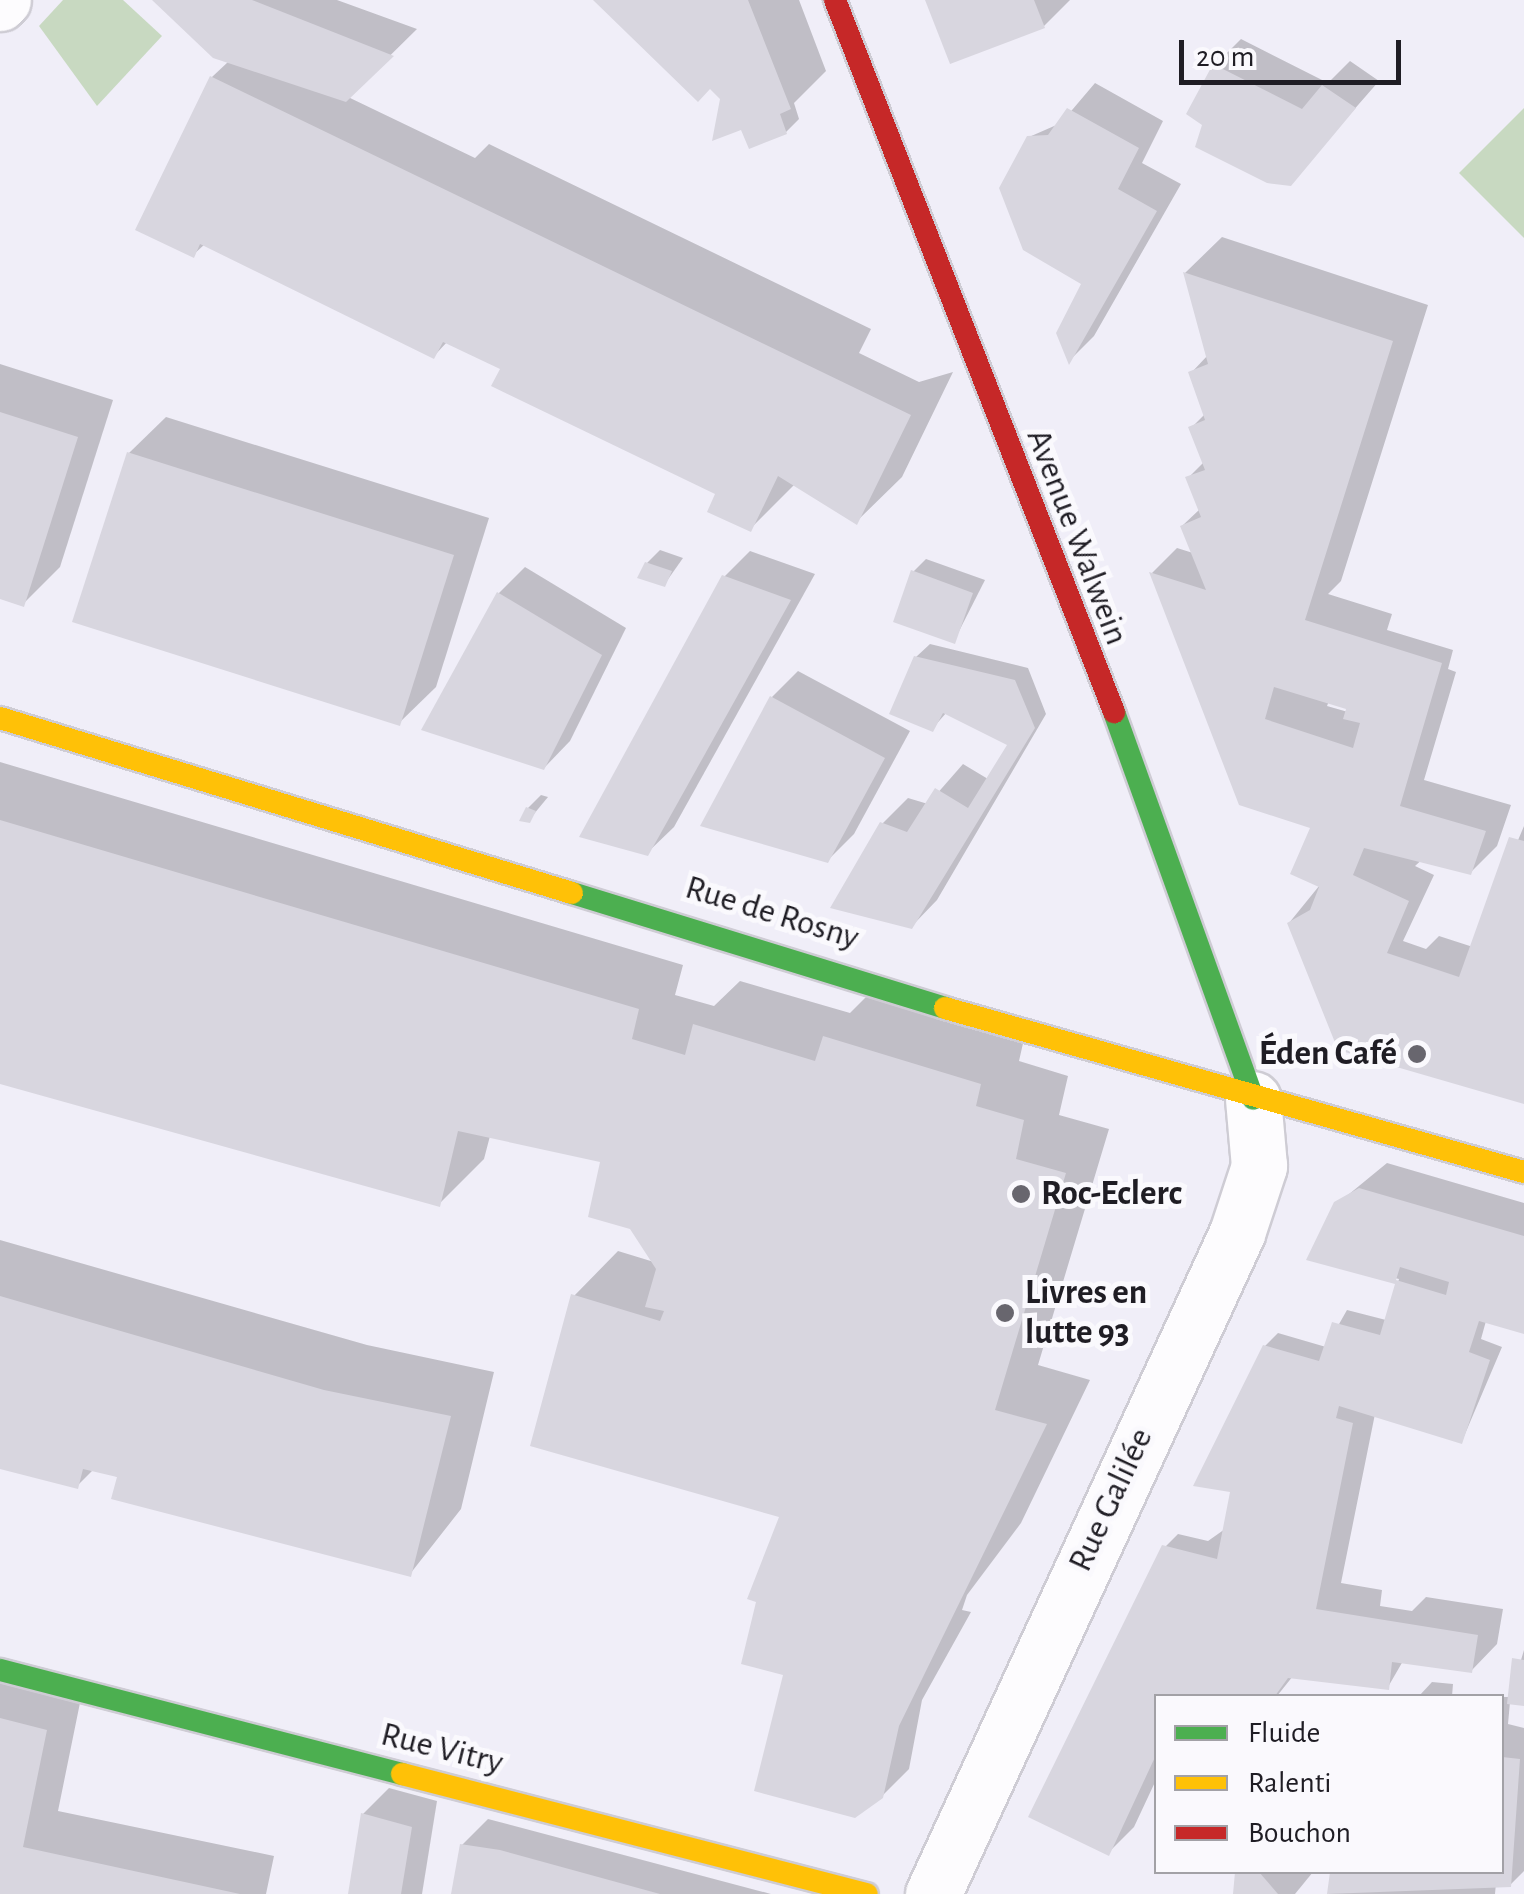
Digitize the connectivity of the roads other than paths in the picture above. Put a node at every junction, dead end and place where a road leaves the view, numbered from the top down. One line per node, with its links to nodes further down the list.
1 (834, 0): 3 (main road, Avenue Walwein)
2 (0, 718): 3 (main road, Rue de Rosny)
3 (1253, 1099): 4 (main road, Rue de Rosny); 7 (street, Rue Galilée)
4 (1524, 1172)
5 (0, 1670): 6 (main road, Rue Vitry)
6 (866, 1894)
7 (933, 1894)

